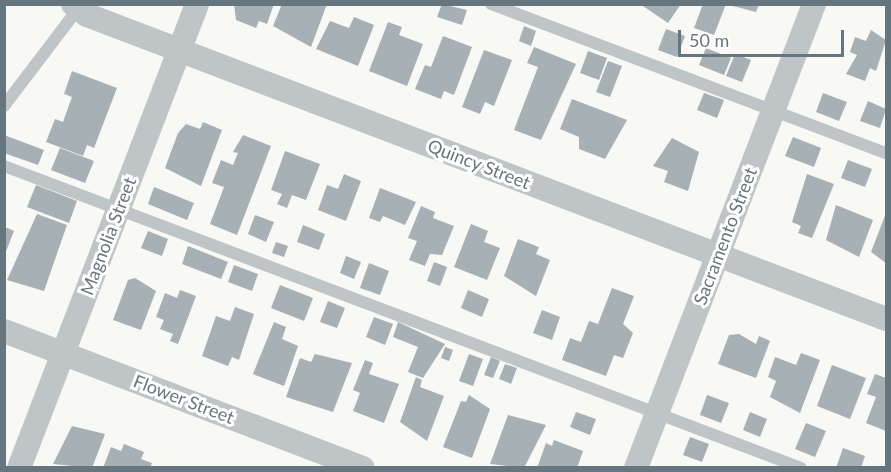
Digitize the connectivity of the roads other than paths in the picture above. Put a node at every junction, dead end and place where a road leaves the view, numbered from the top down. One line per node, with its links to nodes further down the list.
1 (197, 4): 5 (street, Magnolia Street)
2 (490, 4): 7 (lane)
3 (814, 4): 7 (street, Sacramento Street)
4 (78, 6): 5 (street, Quincy Street); 6 (lane)
5 (179, 50): 10 (street, Magnolia Street); 11 (street, Quincy Street)
6 (4, 106)
7 (773, 111): 8 (lane); 11 (street, Sacramento Street)
8 (886, 153)
9 (4, 166): 10 (lane)
10 (119, 206): 14 (street, Magnolia Street); 15 (lane)
11 (718, 255): 12 (street, Quincy Street); 15 (street, Sacramento Street)
12 (886, 319)
13 (4, 331): 14 (street, Flower Street)
14 (63, 353): 16 (street, Magnolia Street); 17 (street, Flower Street)
15 (657, 413): 18 (street, Sacramento Street); 19 (lane)
16 (19, 468)
17 (363, 468)
18 (636, 468)
19 (801, 468)

